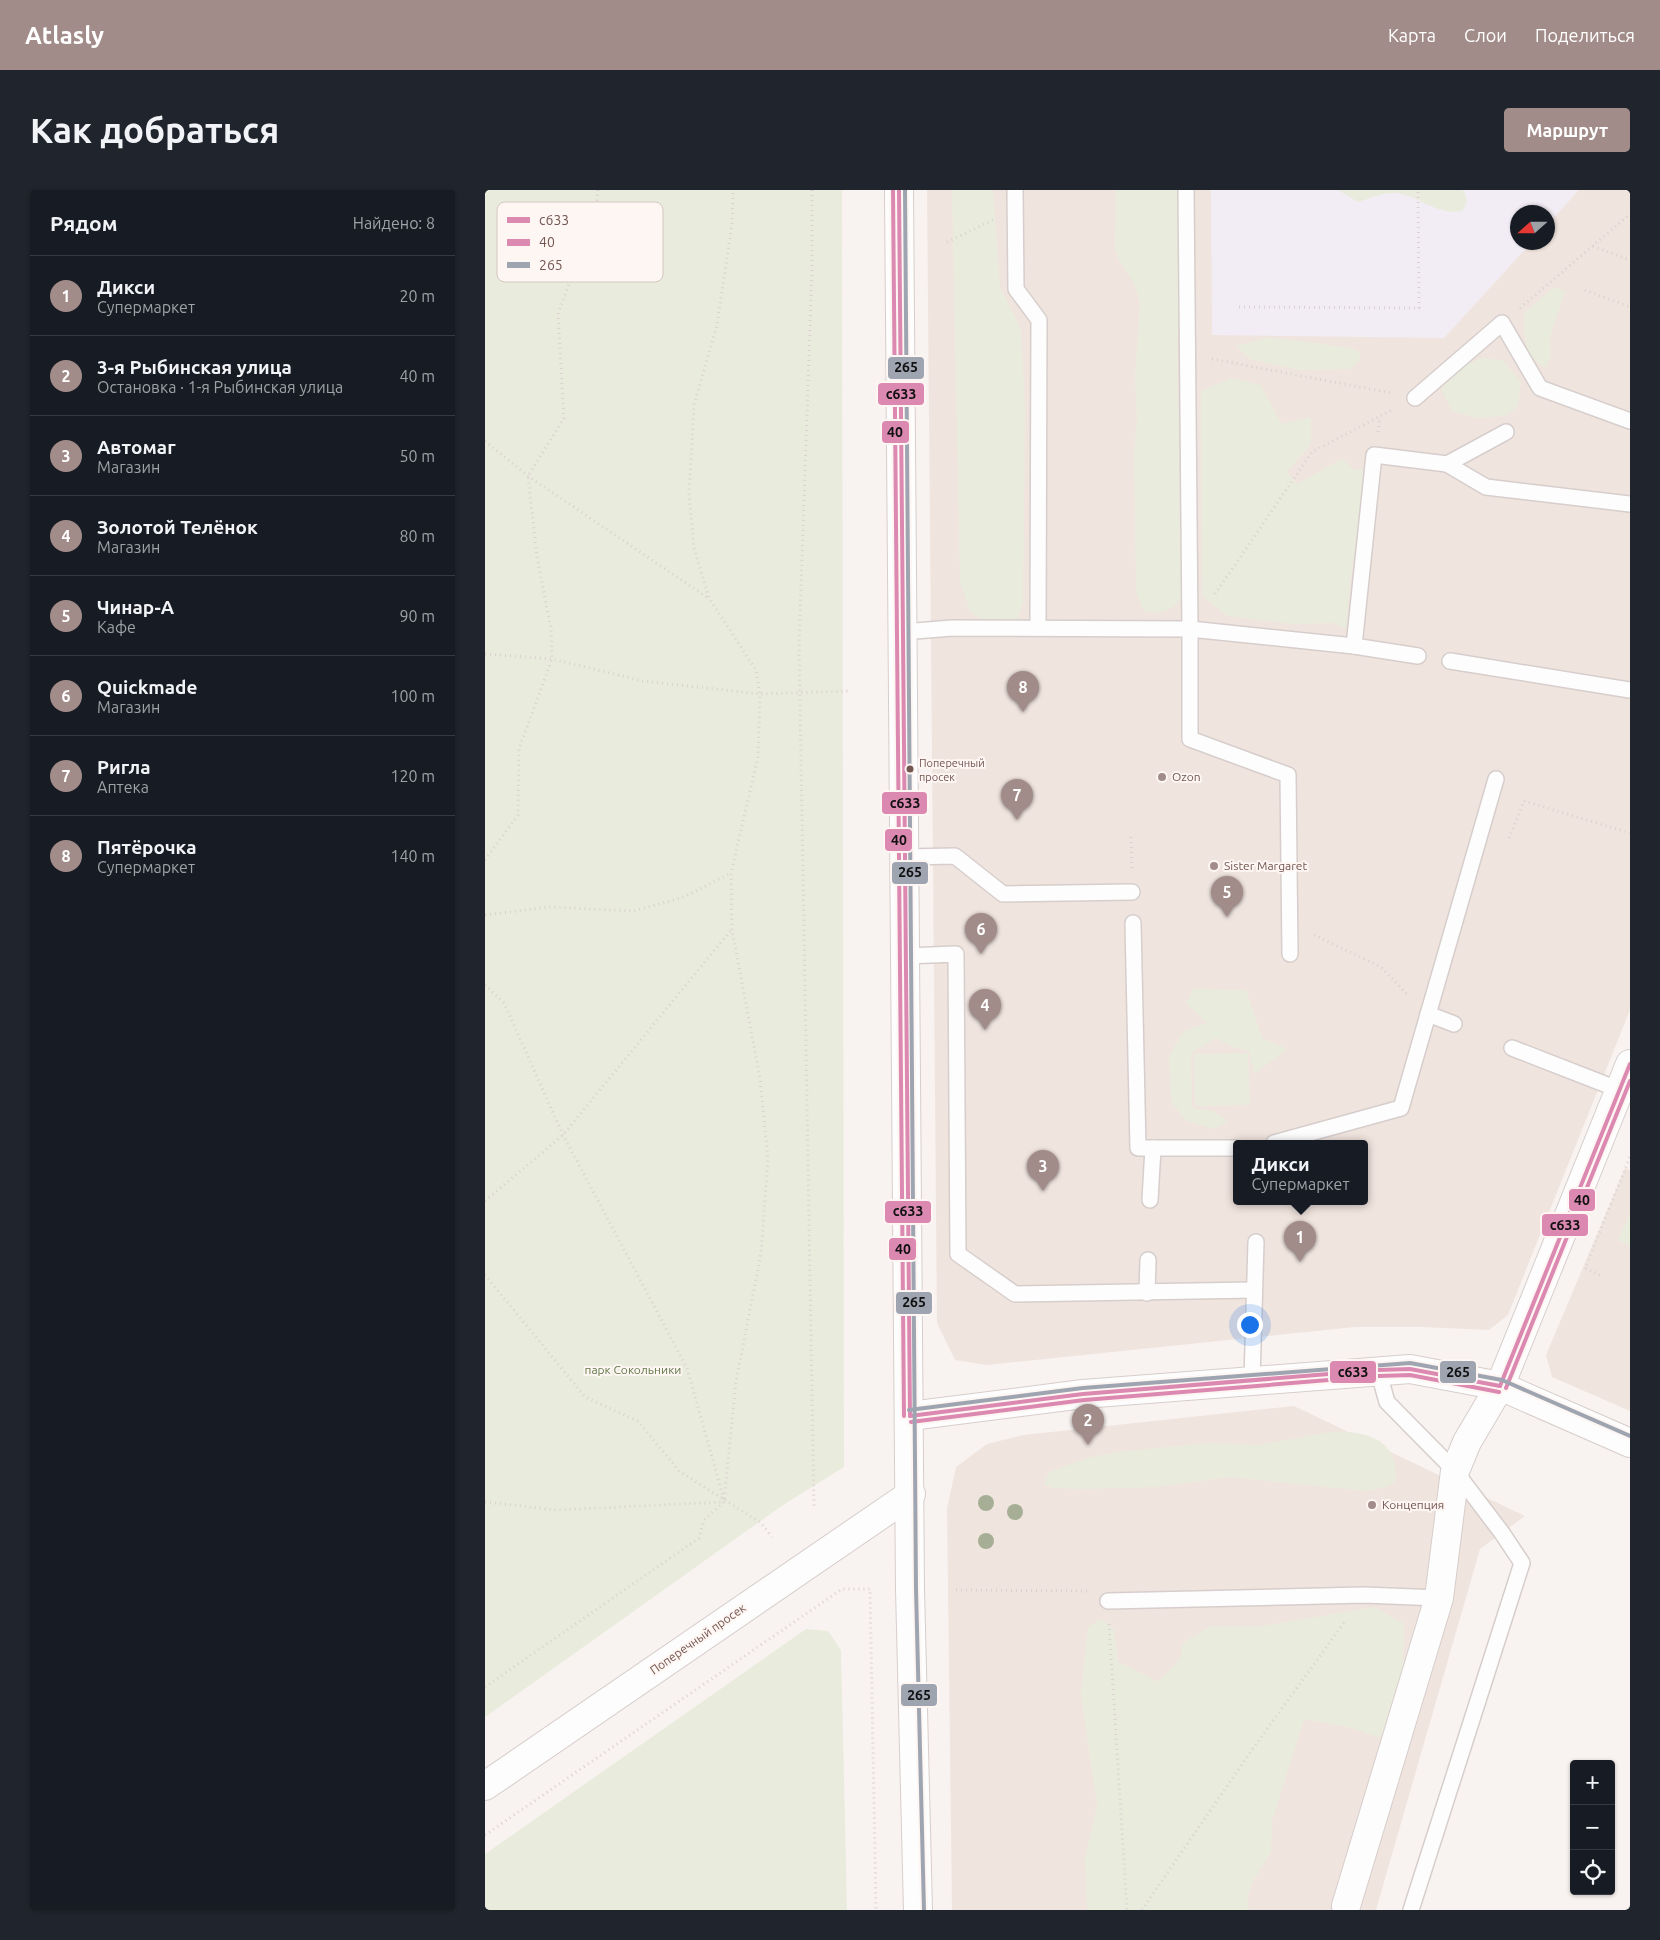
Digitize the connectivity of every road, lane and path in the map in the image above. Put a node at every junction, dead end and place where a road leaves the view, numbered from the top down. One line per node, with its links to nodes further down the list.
1 (733, 190): 25 (path)
2 (812, 190): 37 (path)
3 (899, 190): 28 (main road)
4 (1015, 190): 7 (lane)
5 (1186, 190): 17 (lane)
6 (1418, 190): 14 (path)
7 (1015, 209): 9 (path); 26 (lane)
8 (1630, 214): 10 (path)
9 (947, 242)
10 (1593, 246): 11 (path); 16 (path)
11 (1630, 260)
12 (570, 282): 23 (path)
13 (1585, 290): 15 (path)
14 (1239, 307)
15 (1630, 307)
16 (1502, 323): 18 (lane); 19 (lane)
17 (1187, 354): 18 (path); 27 (lane)
18 (1415, 398): 27 (path)
19 (1630, 421)
20 (1506, 432): 22 (lane)
21 (485, 441): 23 (path)
22 (1447, 464): 24 (lane); 29 (lane)
23 (528, 476): 25 (path); 32 (path)
24 (1630, 504)
25 (709, 598): 36 (path)
26 (1038, 628): 27 (lane); 28 (lane)
27 (1190, 629): 29 (lane); 47 (lane)
28 (903, 632): 41 (main road)
29 (1354, 646): 31 (lane)
30 (485, 654): 32 (path)
31 (1419, 656)
32 (551, 659): 36 (path); 42 (path)
33 (1450, 661): 34 (lane)
34 (1630, 690)
35 (849, 691): 37 (path)
36 (760, 694): 37 (path); 43 (path)
37 (800, 694): 79 (path)
38 (1496, 779): 52 (lane)
39 (1630, 833): 40 (path)
40 (1509, 838)
41 (905, 857): 44 (lane); 50 (main road)
42 (485, 860)
43 (731, 873): 45 (path); 48 (path)
44 (1132, 892)
45 (485, 915)
46 (1133, 923): 59 (lane)
47 (1290, 926): 49 (lane); 52 (path)
48 (731, 930): 57 (path); 78 (path)
49 (1290, 954)
50 (906, 956): 69 (lane); 73 (main road)
51 (485, 985): 57 (path)
52 (1428, 1014): 53 (lane); 58 (lane)
53 (1454, 1024)
54 (1511, 1048): 56 (lane)
55 (1630, 1064): 56 (main road)
56 (1620, 1090): 72 (main road)
57 (563, 1135): 63 (path); 78 (path)
58 (1285, 1140)
59 (1153, 1148): 60 (lane); 62 (lane)
60 (1233, 1148)
61 (1630, 1157): 66 (path)
62 (1150, 1200)
63 (485, 1201)
64 (1256, 1242): 68 (lane)
65 (1149, 1260): 69 (lane)
66 (1600, 1274)
67 (485, 1275): 78 (path)
68 (1253, 1290): 69 (lane); 71 (lane)
69 (1147, 1292)
70 (1378, 1370): 71 (main road); 72 (main road); 75 (lane)
71 (1252, 1380): 73 (main road)
72 (1500, 1386): 74 (main road); 75 (main road)
73 (910, 1416): 76 (main road)
74 (1630, 1443)
75 (1455, 1471): 83 (main road); 93 (lane)
76 (911, 1494): 86 (main road, Поперечный просек); 90 (main road)
77 (485, 1502): 78 (path)
78 (724, 1502): 80 (path); 85 (path)
79 (814, 1508)
80 (773, 1537)
81 (956, 1590): 84 (path)
82 (1364, 1595): 83 (lane); 84 (lane); 92 (path)
83 (1439, 1598): 88 (main road)
84 (1107, 1601): 91 (path)
85 (485, 1687)
86 (485, 1786)
87 (485, 1835): 89 (path)
88 (1346, 1908)
89 (876, 1910)
90 (918, 1910)
91 (1127, 1910)
92 (1142, 1910)
93 (1411, 1910)

